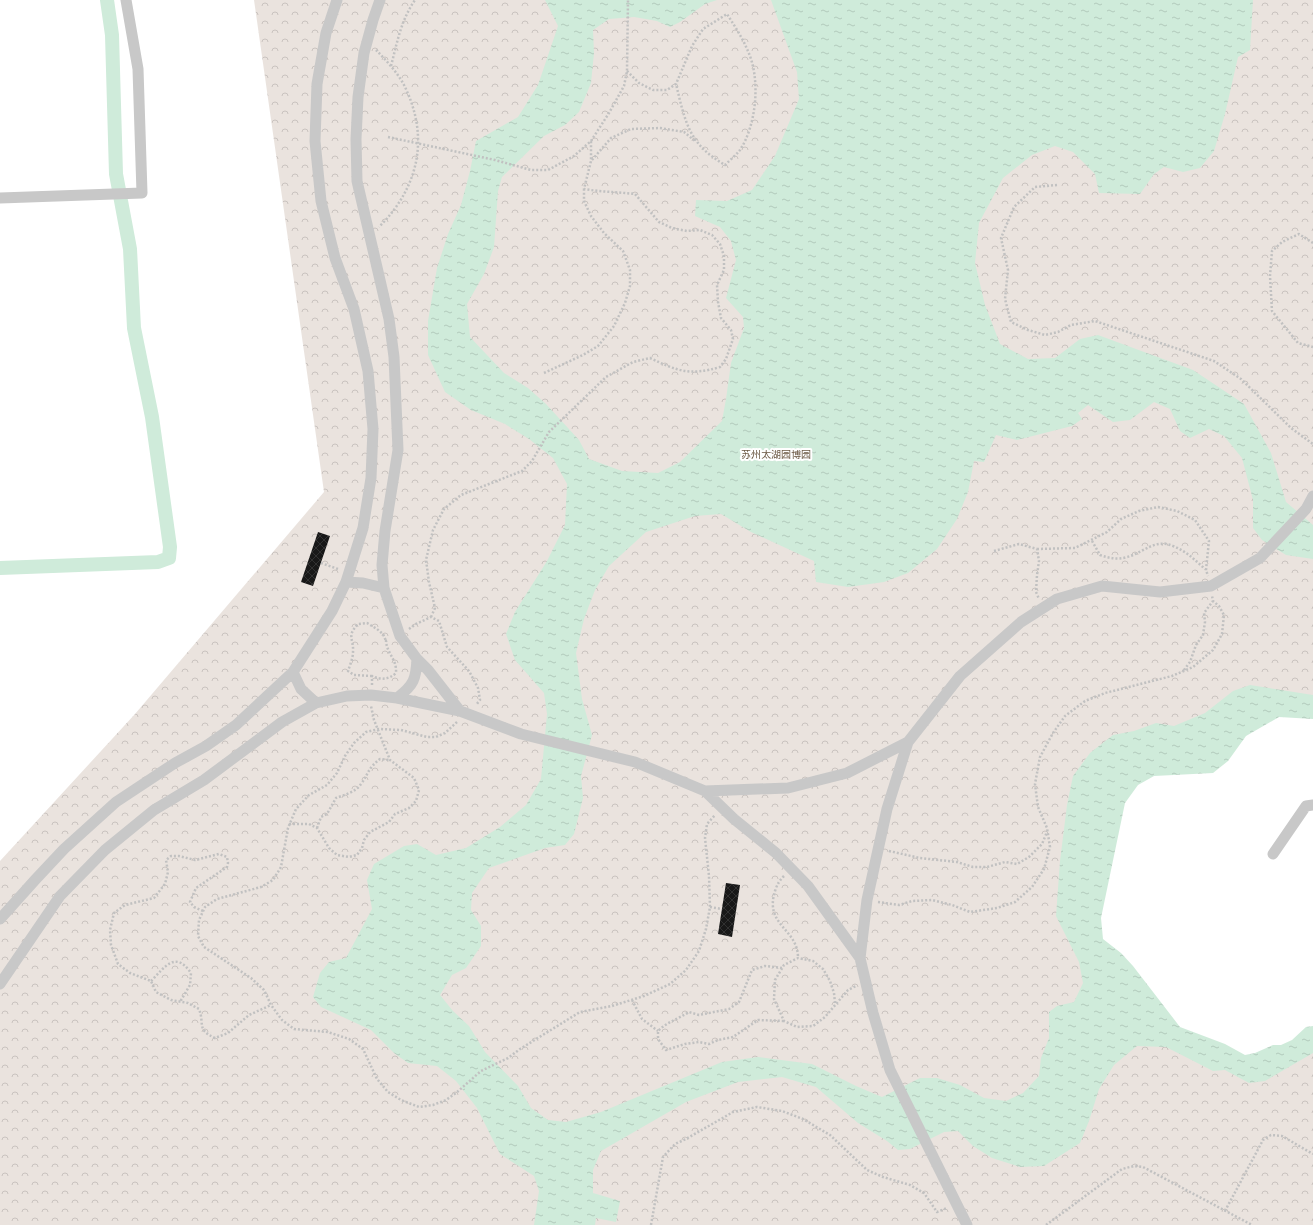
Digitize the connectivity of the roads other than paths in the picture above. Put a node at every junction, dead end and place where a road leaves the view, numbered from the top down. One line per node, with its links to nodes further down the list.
1 (126, 0): 4 (street)
2 (337, 0): 6 (street)
3 (380, 0): 7 (street)
4 (0, 198)
5 (1313, 496): 13 (street)
6 (346, 582): 7 (street); 9 (street)
7 (384, 588): 8 (street)
8 (417, 659): 10 (street); 12 (street)
9 (293, 672): 11 (street); 17 (street)
10 (397, 698): 11 (street); 12 (street)
11 (316, 703): 19 (street)
12 (463, 712): 14 (street)
13 (908, 742): 14 (street); 18 (street)
14 (705, 791): 18 (street)
15 (1313, 805): 16 (street)
16 (1273, 854)
17 (0, 919)
18 (860, 958): 20 (street)
19 (0, 984)
20 (967, 1225)

